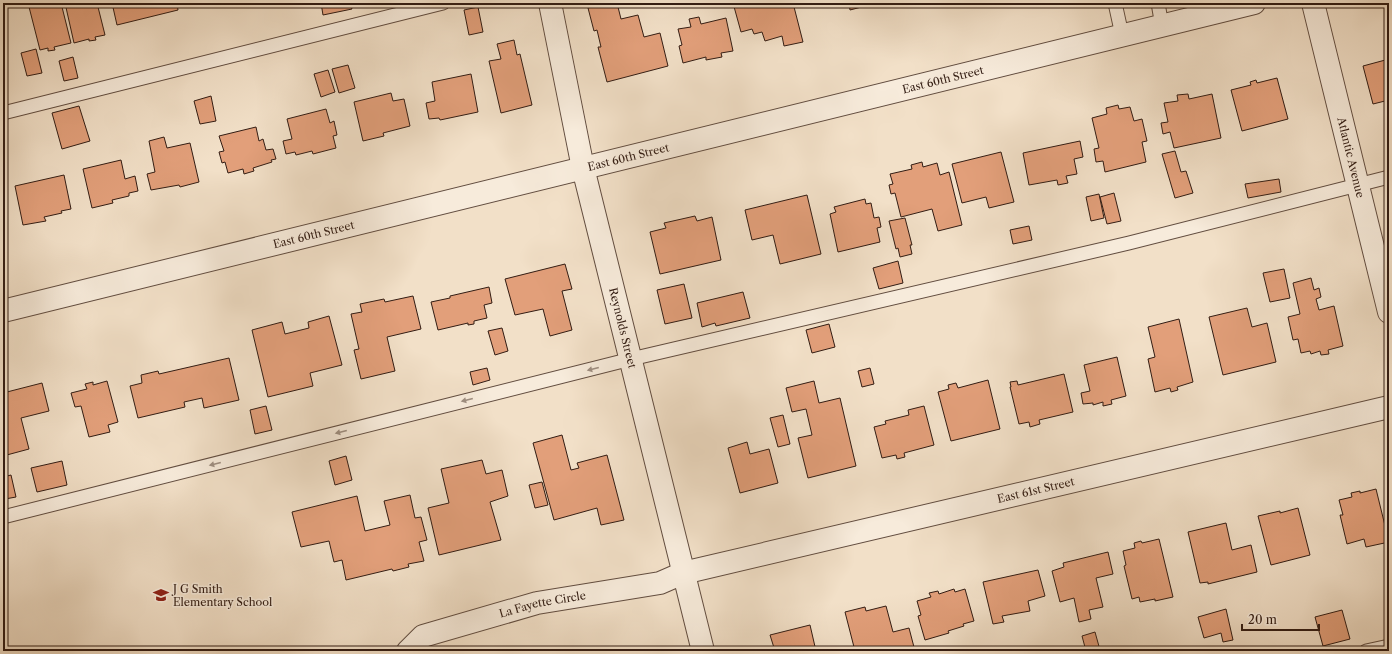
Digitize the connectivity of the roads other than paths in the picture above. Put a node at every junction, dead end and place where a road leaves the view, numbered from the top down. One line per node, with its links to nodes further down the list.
1 (442, 3): 9 (lane)
2 (550, 3): 10 (street, Reynolds Street)
3 (1114, 3): 8 (lane)
4 (1158, 3): 7 (lane)
5 (1254, 3): 7 (street, East 60th Street)
6 (1313, 3): 12 (street, Atlantic Avenue)
7 (1162, 26): 8 (street, East 60th Street)
8 (1122, 35): 10 (street, East 60th Street)
9 (3, 112)
10 (583, 168): 13 (street, East 60th Street); 15 (street, Reynolds Street)
11 (1389, 178): 12 (lane)
12 (1358, 186): 14 (street, Atlantic Avenue); 15 (lane)
13 (3, 310)
14 (1389, 312)
15 (631, 359): 17 (lane, one-way to 17); 18 (street, Reynolds Street)
16 (1389, 407): 18 (street, East 61st Street)
17 (3, 516)
18 (684, 573): 20 (street, La Fayette Circle); 21 (street, Reynolds Street)
19 (1389, 646): 22 (lane)
20 (408, 651)
21 (703, 651)
22 (1366, 651)

